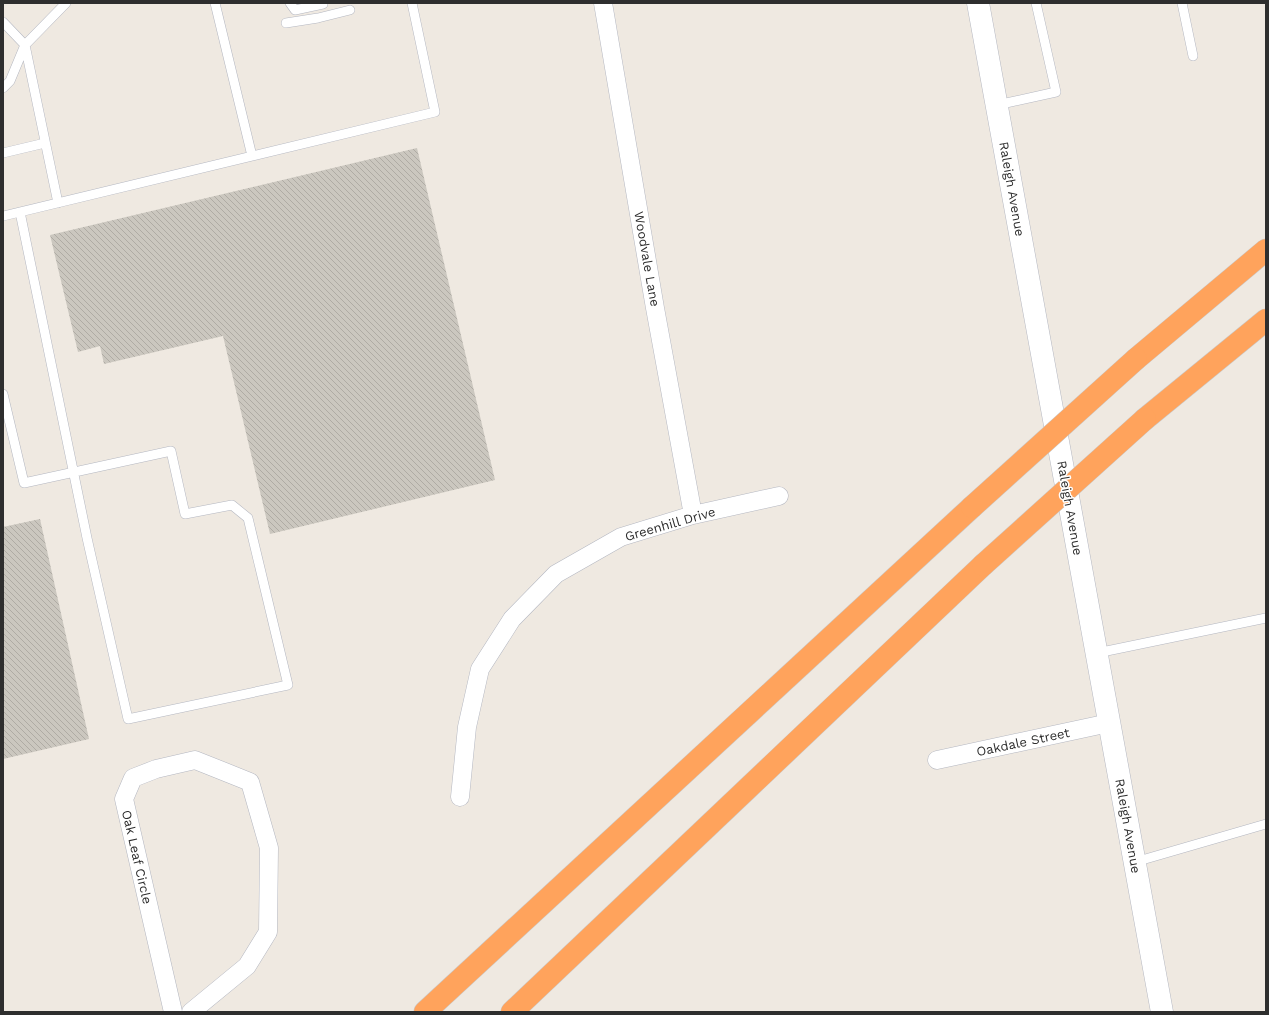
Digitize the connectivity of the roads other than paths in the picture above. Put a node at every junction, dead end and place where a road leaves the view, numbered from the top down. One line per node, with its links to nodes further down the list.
1 (66, 3): 13 (lane)
2 (215, 3): 19 (lane)
3 (290, 3): 4 (lane)
4 (323, 3)
5 (412, 3): 19 (lane)
6 (603, 3): 28 (street, Woodvale Lane)
7 (978, 3): 16 (street, Raleigh Avenue)
8 (1036, 3): 16 (lane)
9 (1182, 3): 14 (lane)
10 (350, 10): 12 (lane)
11 (3, 22): 13 (lane)
12 (286, 24)
13 (24, 45): 15 (lane); 17 (lane)
14 (1193, 56)
15 (3, 88)
16 (997, 105): 30 (street, Raleigh Avenue)
17 (45, 143): 18 (lane); 20 (lane)
18 (3, 153)
19 (252, 156): 20 (lane)
20 (58, 203): 21 (lane)
21 (20, 212): 22 (lane); 26 (lane)
22 (3, 216)
23 (1266, 250): 38 (highway, bridge)
24 (1266, 320): 39 (highway, bridge)
25 (3, 394): 26 (lane)
26 (74, 473): 26 (lane)
27 (779, 496): 28 (street, Greenhill Drive)
28 (693, 515): 33 (street, Greenhill Drive)
29 (1266, 618): 30 (lane)
30 (1096, 653): 31 (street, Raleigh Avenue)
31 (1109, 723): 32 (street, Oakdale Street); 35 (street, Raleigh Avenue)
32 (937, 760)
33 (460, 797)
34 (1266, 824): 35 (lane)
35 (1135, 862): 40 (street, Raleigh Avenue)
36 (174, 1012): 37 (street, Oak Leaf Circle)
37 (191, 1012)
38 (425, 1012)
39 (512, 1012)
40 (1162, 1012)

